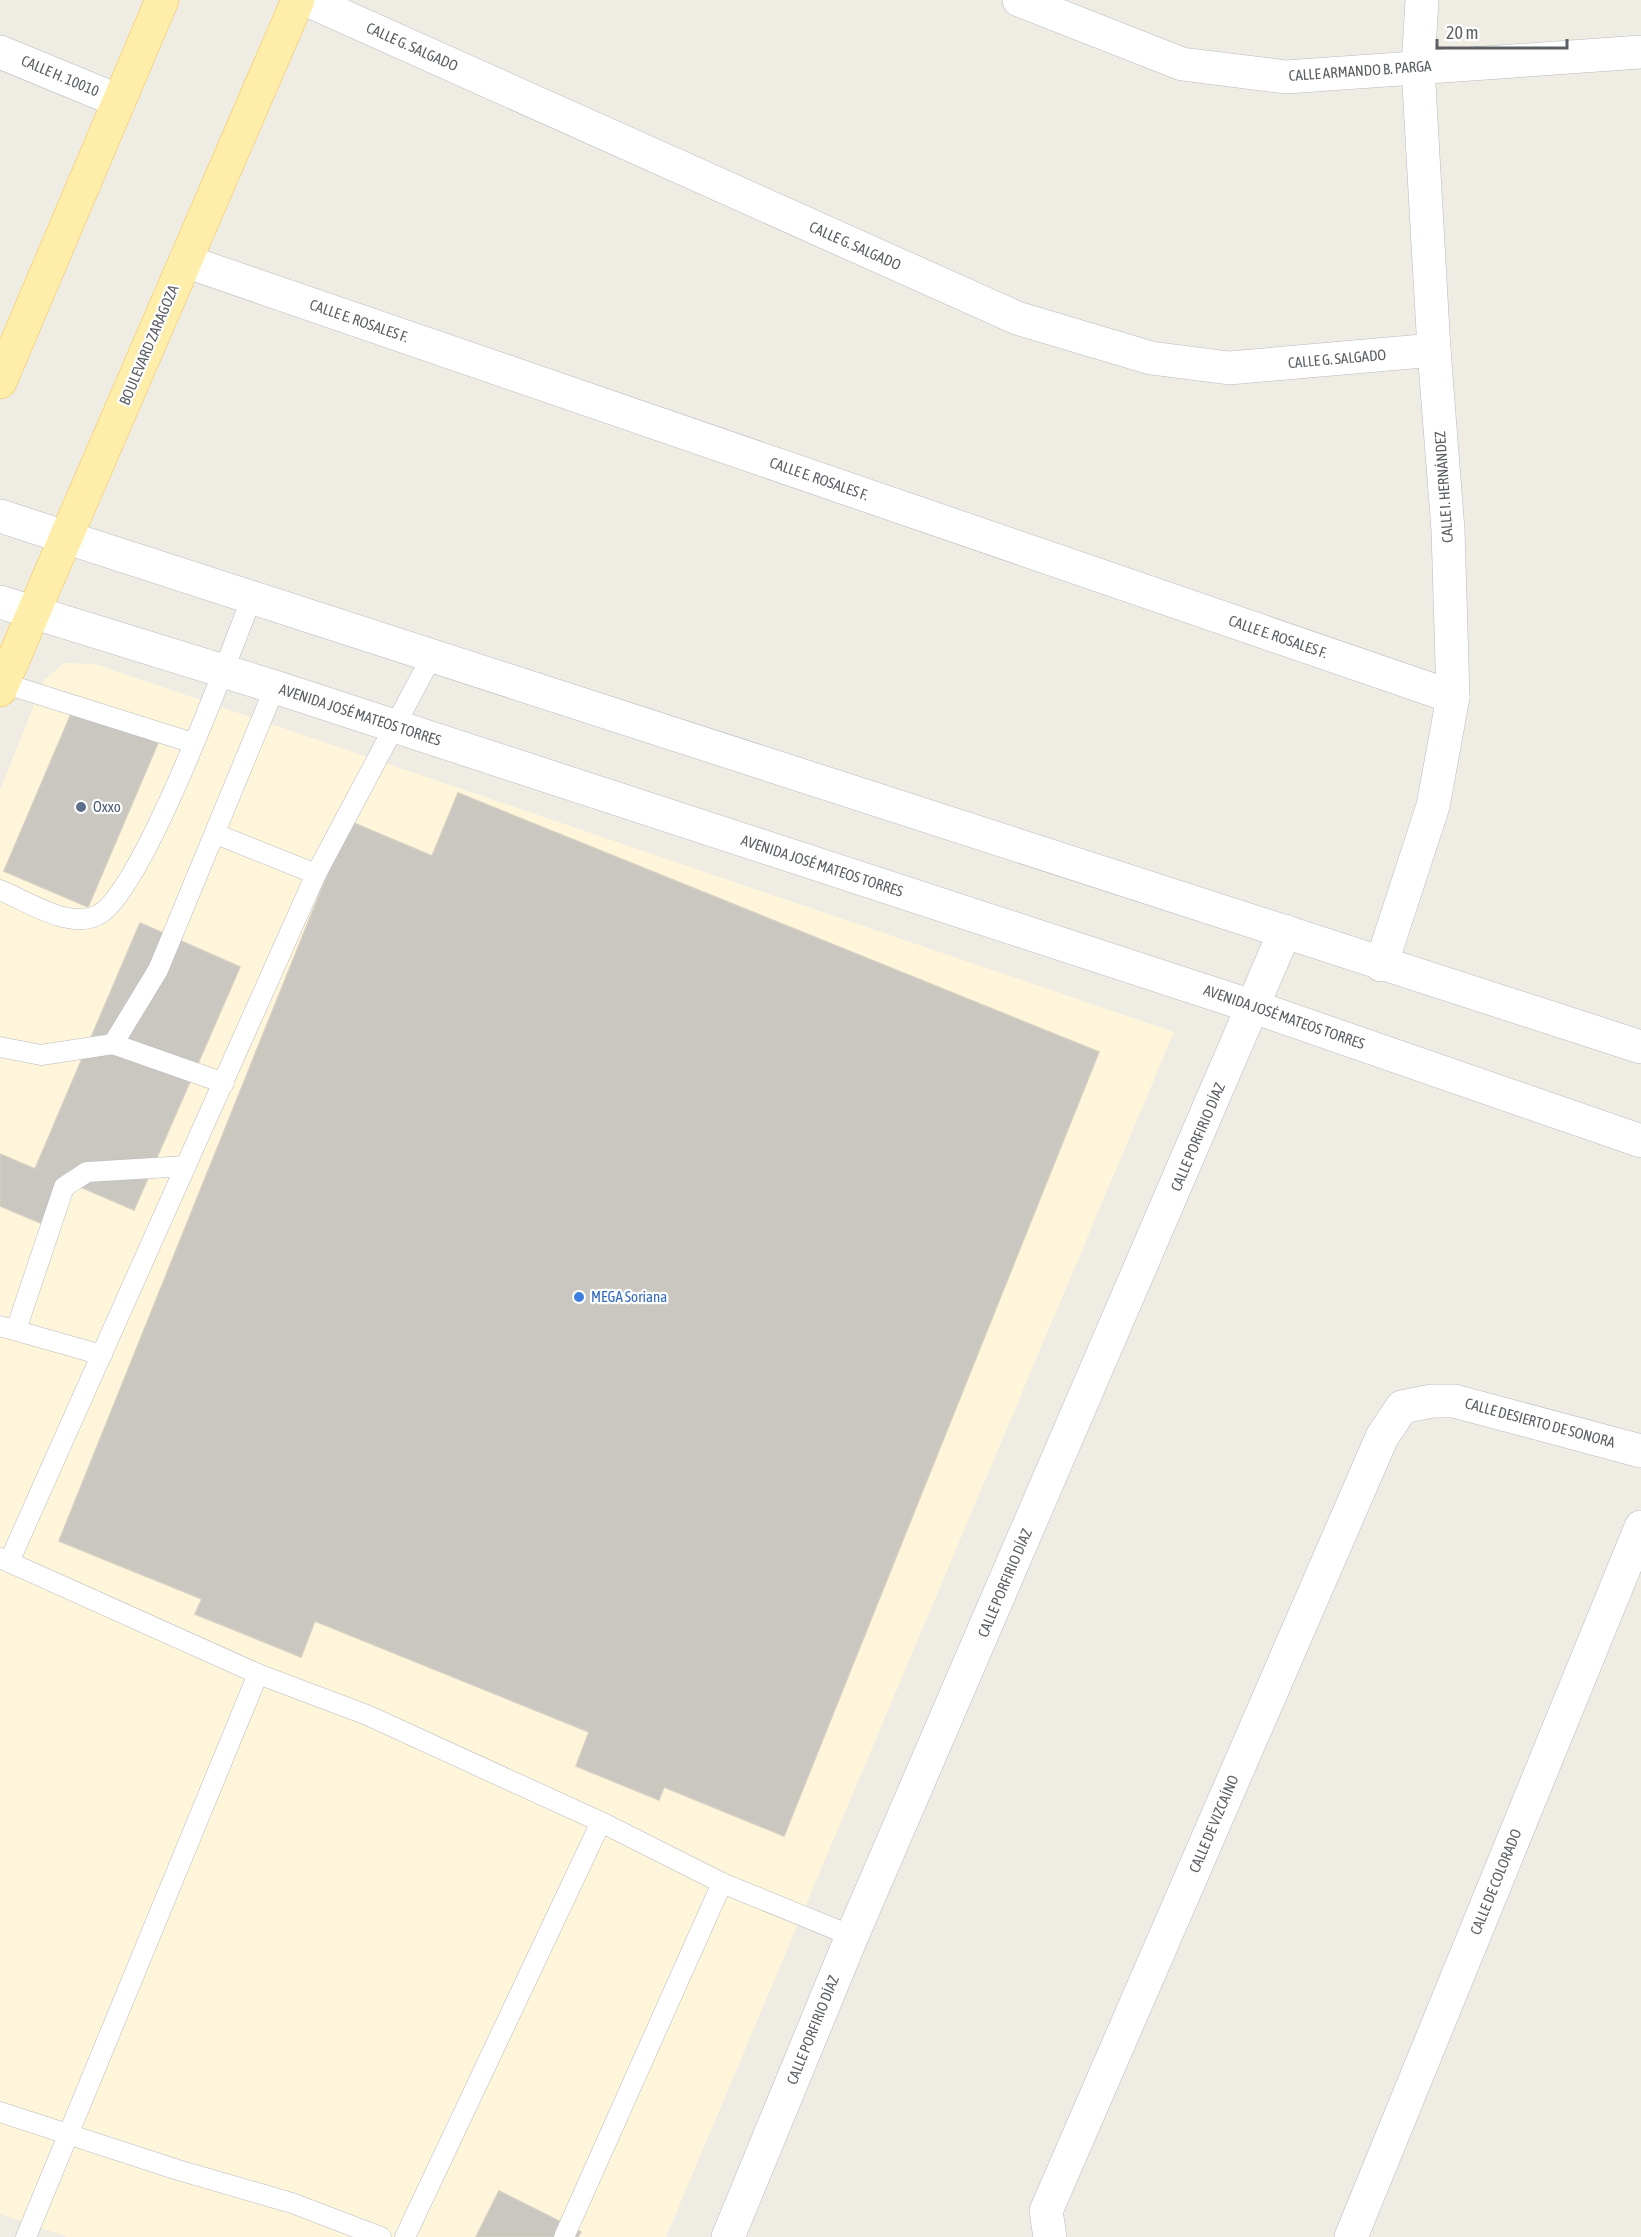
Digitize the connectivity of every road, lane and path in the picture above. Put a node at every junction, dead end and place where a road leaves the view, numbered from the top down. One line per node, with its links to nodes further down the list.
1 (162, 0): 9 (main road)
2 (298, 0): 10 (main road, BOULEVARD ZARAGOZA)
3 (307, 0): 11 (street, CALLE G. SALGADO)
4 (1019, 0): 8 (street, CALLE ARMANDO B. PARGA)
5 (1422, 0): 8 (street, CALLE I. HERNÁNDEZ)
6 (0, 52): 9 (street, CALLE H. 10010)
7 (1641, 52): 8 (street, CALLE ARMANDO B. PARGA)
8 (1419, 67): 11 (street, CALLE I. HERNÁNDEZ)
9 (119, 101): 12 (main road)
10 (185, 261): 14 (main road, BOULEVARD ZARAGOZA); 22 (street, CALLE E. ROSALES F.)
11 (1434, 350): 22 (street, CALLE I. HERNÁNDEZ)
12 (2, 373)
13 (0, 516): 14 (street)
14 (66, 537): 15 (street); 17 (main road, BOULEVARD ZARAGOZA)
15 (252, 597): 18 (street); 19 (lane)
16 (0, 602): 17 (street, AVENIDA JOSÉ MATEOS TORRES)
17 (34, 612): 19 (street, AVENIDA JOSÉ MATEOS TORRES); 20 (main road, BOULEVARD ZARAGOZA)
18 (432, 656): 23 (lane); 28 (street)
19 (222, 671): 21 (street, AVENIDA JOSÉ MATEOS TORRES); 24 (lane)
20 (2, 686): 24 (lane)
21 (275, 687): 23 (street, AVENIDA JOSÉ MATEOS TORRES); 25 (lane)
22 (1453, 697): 29 (street, CALLE I. HERNÁNDEZ)
23 (396, 727): 26 (lane); 30 (street, AVENIDA JOSÉ MATEOS TORRES)
24 (193, 743): 27 (lane)
25 (216, 834): 26 (lane); 31 (lane)
26 (316, 874): 34 (lane)
27 (0, 890)
28 (1286, 931): 29 (street); 30 (street, CALLE PORFIRIO DÍAZ)
29 (1381, 965): 33 (street)
30 (1254, 1006): 35 (street, AVENIDA JOSÉ MATEOS TORRES); 46 (street, CALLE PORFIRIO DÍAZ)
31 (113, 1044): 32 (lane); 34 (lane)
32 (0, 1047)
33 (1641, 1047)
34 (224, 1083): 36 (lane)
35 (1641, 1141)
36 (186, 1166): 37 (lane); 38 (lane)
37 (8, 1328): 38 (lane)
38 (102, 1355): 42 (lane)
39 (1382, 1437): 40 (street, CALLE DESIERTO DE SONORA); 49 (street, CALLE DE VIZCAÍNO)
40 (1641, 1451)
41 (1641, 1527): 55 (street, CALLE DE COLORADO)
42 (5, 1560): 43 (lane)
43 (258, 1674): 44 (lane); 48 (lane)
44 (601, 1822): 45 (lane); 52 (lane)
45 (722, 1883): 46 (lane); 53 (lane)
46 (852, 1936): 54 (street, CALLE PORFIRIO DÍAZ)
47 (0, 2112): 48 (lane)
48 (67, 2134): 50 (lane); 51 (lane)
49 (1048, 2224)
50 (26, 2237)
51 (381, 2237)
52 (405, 2237)
53 (564, 2237)
54 (729, 2237)
55 (1351, 2237)

